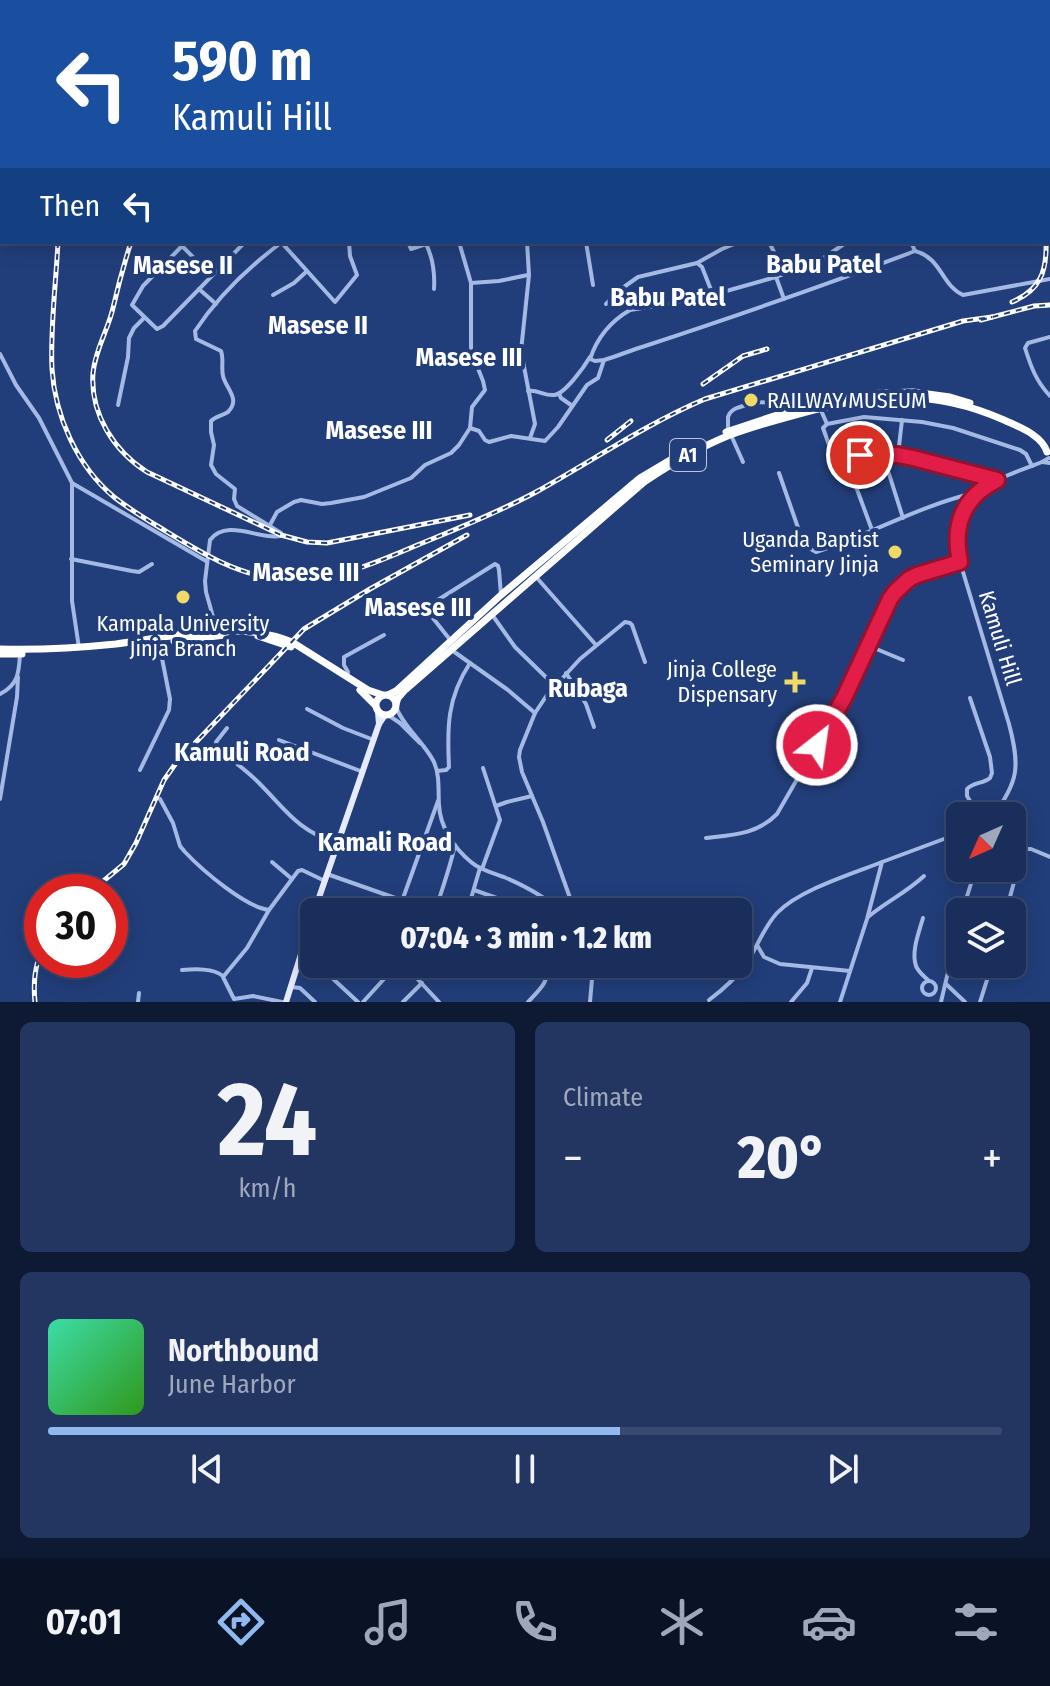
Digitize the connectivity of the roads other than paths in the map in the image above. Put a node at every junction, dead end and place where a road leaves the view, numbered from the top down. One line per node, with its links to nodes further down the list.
1 (180, 244): 20 (street); 33 (street)
2 (236, 244): 15 (street)
3 (243, 244): 15 (street)
4 (278, 244): 31 (street)
5 (283, 244): 18 (street)
6 (349, 244): 18 (street)
7 (426, 244): 27 (street)
8 (460, 244): 24 (street)
9 (527, 244): 21 (street)
10 (586, 244): 25 (street)
11 (734, 244): 17 (street)
12 (770, 244): 19 (street)
13 (844, 244): 19 (street)
14 (912, 244): 16 (street)
15 (239, 247): 20 (street)
16 (915, 251): 23 (street); 30 (street)
17 (697, 263): 29 (street); 32 (street)
18 (306, 272): 28 (street)
19 (784, 273): 22 (street)
20 (211, 275): 26 (street)
21 (529, 275): 24 (street); 38 (street)
22 (776, 277): 29 (street); 30 (street)
23 (1050, 279)
24 (471, 283): 47 (street)
25 (593, 285)
26 (199, 289): 31 (street); 33 (street)
27 (434, 289)
28 (273, 295)
29 (713, 295): 36 (street)
30 (784, 299): 37 (street)
31 (216, 304): 61 (street)
32 (606, 304)
33 (144, 318): 41 (street)
34 (1050, 337): 40 (street)
35 (0, 354): 58 (street)
36 (592, 359): 37 (street); 39 (street)
37 (604, 360): 42 (street)
38 (528, 391): 39 (street); 49 (street)
39 (559, 394): 42 (street)
40 (1050, 396)
41 (118, 405)
42 (572, 406): 49 (street)
43 (820, 408): 46 (street); 48 (highway, A1); 50 (highway, A1)
44 (787, 412): 48 (highway, A1); 48 (street); 50 (highway, A1)
45 (902, 420): 46 (street); 52 (street); 55 (street)
46 (827, 424): 53 (street)
47 (470, 428): 49 (street); 61 (street)
48 (729, 433): 54 (street); 67 (highway, A1); 68 (highway, A1)
49 (530, 438)
50 (1048, 454): 55 (street)
51 (883, 455): 52 (street); 53 (street); 60 (street)
52 (898, 455): 57 (street)
53 (845, 457): 62 (street)
54 (743, 462)
55 (1032, 466): 57 (street)
56 (779, 473): 62 (street)
57 (997, 480): 59 (street)
58 (72, 483): 63 (street); 64 (street)
59 (976, 493): 60 (street); 65 (street, Kamuli Hill)
60 (903, 518): 62 (street)
61 (270, 525): 64 (street)
62 (872, 531)
63 (71, 559): 66 (street); 76 (street)
64 (206, 561): 70 (street)
65 (960, 562): 75 (street); 107 (street, Kamuli Hill)
66 (152, 564)
67 (535, 576): 69 (highway, A1); 74 (street)
68 (501, 595): 73 (highway, A1); 73 (street)
69 (492, 613): 73 (highway, A1); 85 (street)
70 (217, 631): 76 (highway); 84 (highway)
71 (384, 635): 84 (street)
72 (159, 643): 78 (highway); 91 (highway); 99 (street)
73 (451, 645): 81 (street); 87 (highway, A1); 89 (highway, A1)
74 (596, 645): 80 (street); 82 (street)
75 (869, 646): 79 (street); 109 (street)
76 (79, 648): 77 (highway)
77 (0, 651): 78 (highway)
78 (20, 654): 83 (street)
79 (903, 660)
80 (645, 662)
81 (470, 663): 92 (street); 100 (street)
82 (566, 673): 85 (street); 93 (street)
83 (18, 677): 86 (street); 104 (street)
84 (347, 677): 87 (highway)
85 (555, 686): 92 (street)
86 (0, 694)
87 (385, 695): 89 (highway); 91 (highway, A1)
88 (970, 698): 106 (street)
89 (396, 706): 91 (highway, A1); 97 (street)
90 (307, 709): 96 (street)
91 (382, 712): 96 (main road); 97 (street)
92 (535, 713): 102 (street)
93 (594, 727)
94 (227, 728): 111 (street)
95 (279, 740): 101 (street)
96 (374, 740): 101 (main road)
97 (425, 747): 100 (street)
98 (483, 768): 108 (street)
99 (140, 770)
100 (437, 771): 103 (street)
101 (363, 772): 111 (main road)
102 (532, 796): 108 (street); 130 (street)
103 (439, 798): 112 (street); 125 (street)
104 (0, 799)
105 (160, 799): 132 (street)
106 (971, 802)
107 (1002, 802)
108 (496, 806): 117 (street)
109 (706, 838)
110 (946, 838): 116 (street)
111 (338, 844): 119 (main road)
112 (455, 845): 117 (street); 126 (street)
113 (1026, 849): 114 (street)
114 (1050, 857)
115 (272, 862): 120 (street)
116 (882, 862): 134 (street); 135 (street)
117 (481, 868): 122 (street); 129 (street)
118 (924, 876): 134 (street)
119 (326, 878): 120 (street); 123 (main road); 124 (street)
120 (292, 879): 132 (street)
121 (1014, 882): 131 (street)
122 (474, 890): 127 (street); 128 (street)
123 (319, 898)
124 (392, 898)
125 (403, 898)
126 (439, 898)
127 (471, 898)
128 (497, 898)
129 (544, 898)
130 (570, 898)
131 (1010, 898)
132 (269, 910): 140 (street)
133 (923, 918): 148 (street)
134 (867, 919): 139 (street)
135 (757, 945): 137 (street); 155 (street)
136 (300, 955): 151 (main road)
137 (812, 968): 139 (street); 164 (street)
138 (182, 970): 140 (street)
139 (851, 971): 165 (street)
140 (223, 976): 157 (street)
141 (333, 978): 159 (street)
142 (384, 978): 159 (street)
143 (417, 978): 149 (street)
144 (547, 978): 162 (street)
145 (592, 978): 163 (street)
146 (946, 978): 150 (street)
147 (988, 978): 168 (street)
148 (929, 981): 152 (street); 152 (street)
149 (422, 983): 160 (street); 161 (street)
150 (945, 984): 153 (street); 167 (street)
151 (291, 987): 157 (main road); 158 (street)
152 (935, 990): 153 (street)
153 (943, 992): 166 (street)
154 (139, 993): 156 (street)
155 (709, 1000)
156 (138, 1002)
157 (284, 1002)
158 (315, 1002)
159 (361, 1002)
160 (403, 1002)
161 (439, 1002)
162 (528, 1002)
163 (590, 1002)
164 (791, 1002)
165 (840, 1002)
166 (941, 1002)
167 (965, 1002)
168 (980, 1002)

